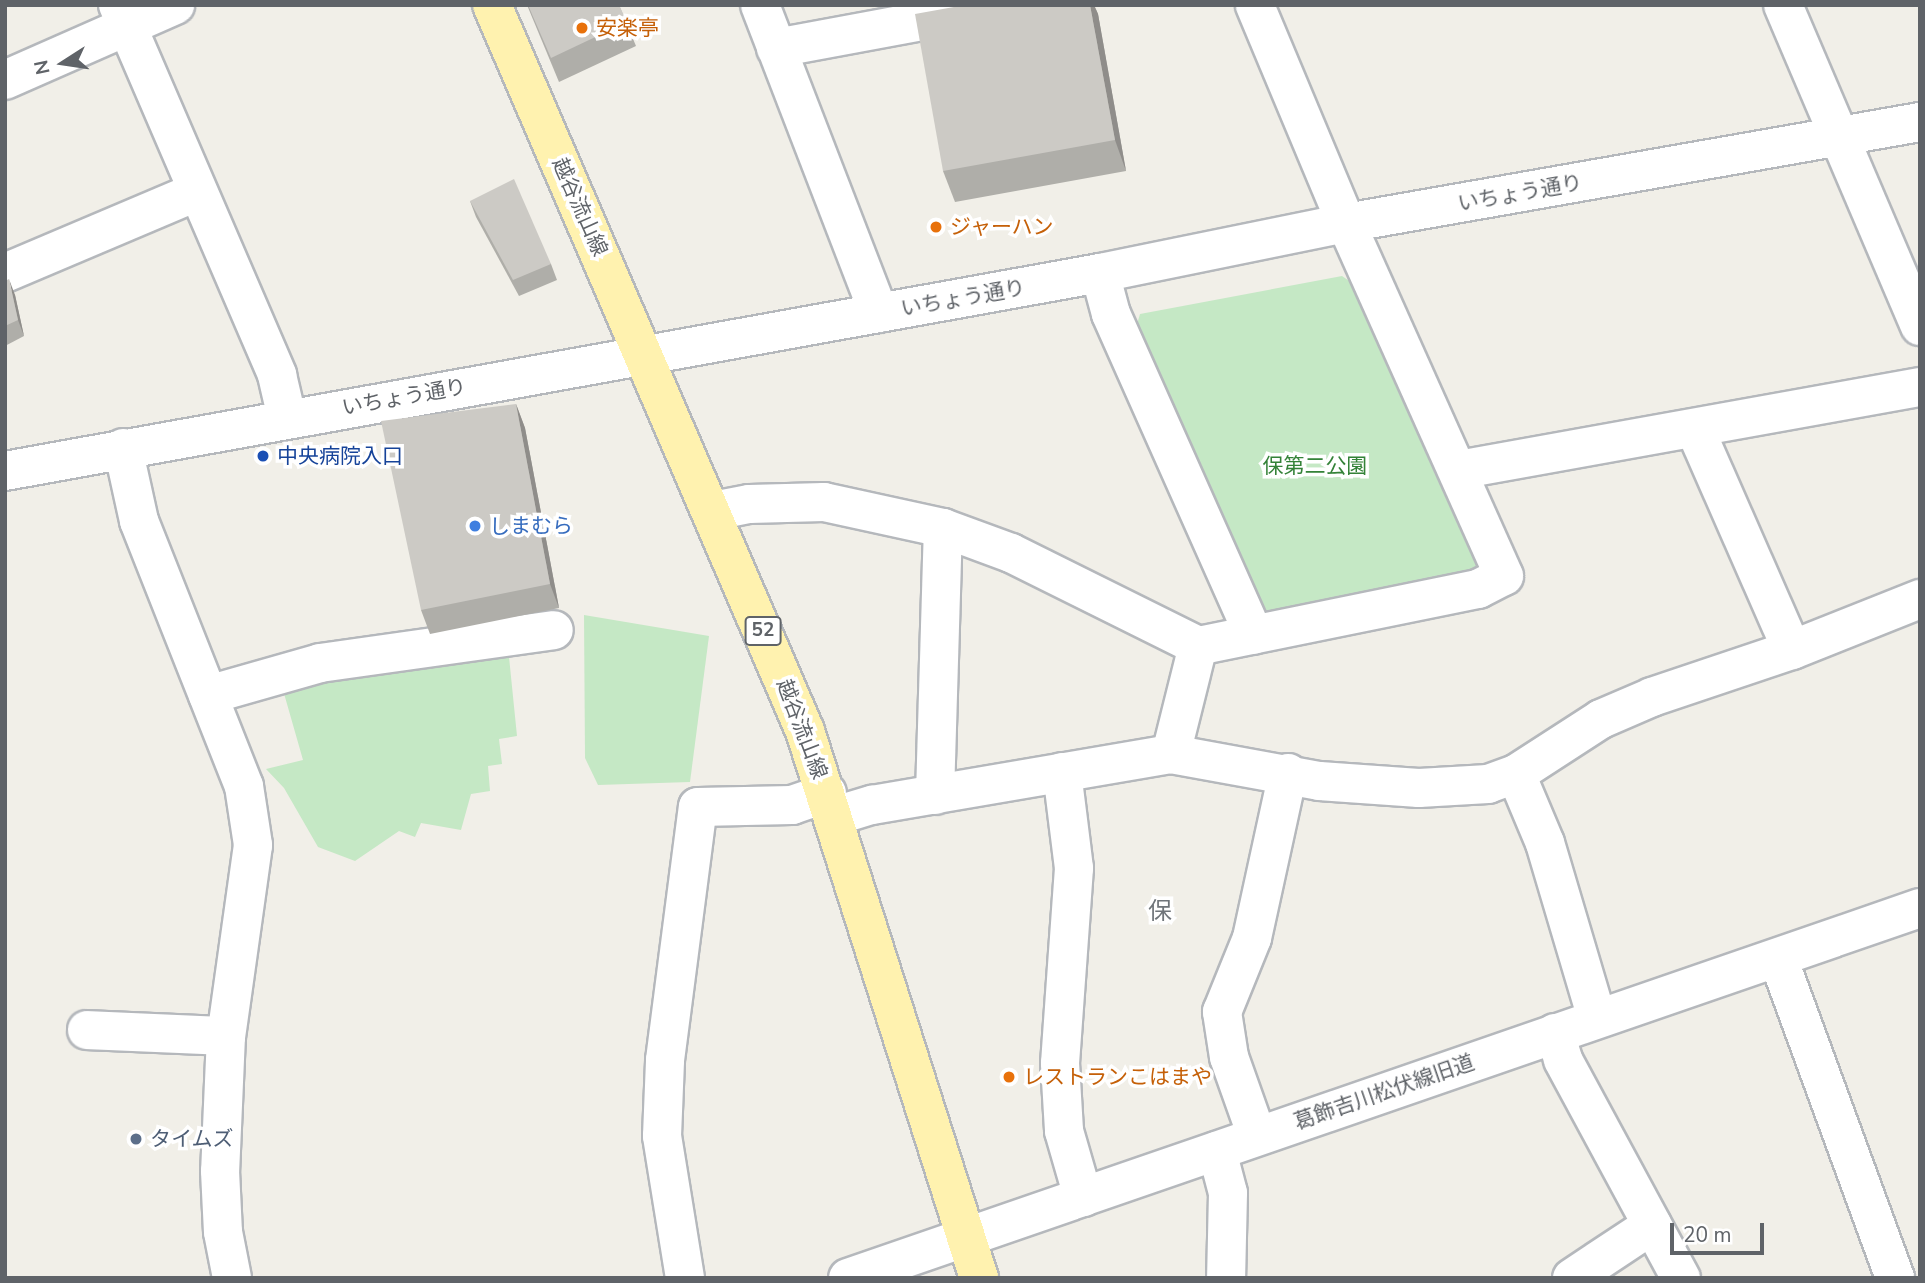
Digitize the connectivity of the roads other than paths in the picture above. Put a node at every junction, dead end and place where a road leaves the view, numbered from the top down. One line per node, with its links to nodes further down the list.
1 (175, 5): 7 (street)
2 (492, 5): 18 (main road, 越谷流山線 / 52)
3 (760, 5): 8 (street)
4 (1007, 5): 8 (street)
5 (1255, 5): 13 (street)
6 (1783, 5): 11 (street)
7 (122, 16): 9 (street); 12 (street)
8 (776, 48): 16 (street)
9 (5, 80)
10 (1920, 122): 11 (street, いちょう通り)
11 (1839, 137): 13 (street, いちょう通り); 17 (street)
12 (196, 192): 14 (street); 20 (street)
13 (1346, 223): 15 (street, いちょう通り); 23 (street)
14 (5, 273)
15 (1100, 273): 16 (street, いちょう通り); 29 (street)
16 (879, 313): 18 (street, いちょう通り)
17 (1920, 326)
18 (645, 354): 20 (street, いちょう通り); 25 (main road, 越谷流山線 / 52)
19 (1920, 387): 21 (street)
20 (287, 418): 22 (street, いちょう通り)
21 (1695, 429): 23 (street); 31 (street)
22 (123, 448): 24 (street, いちょう通り); 32 (street)
23 (1458, 470): 29 (street)
24 (5, 471)
25 (712, 511): 26 (street); 38 (main road, 越谷流山線 / 52)
26 (943, 528): 30 (street); 37 (street)
27 (1920, 600): 31 (street)
28 (554, 629): 32 (street)
29 (1254, 635): 30 (street)
30 (1198, 646): 33 (street)
31 (1792, 650): 35 (street)
32 (208, 695): 44 (street)
33 (1171, 754): 34 (street); 36 (street)
34 (1062, 772): 37 (street); 47 (street)
35 (1516, 774): 36 (street); 41 (street)
36 (1304, 777): 45 (street)
37 (935, 795): 38 (street)
38 (831, 804): 49 (main road, 越谷流山線 / 52); 51 (street)
39 (1920, 908): 40 (street, 葛飾吉川松伏線旧道)
40 (1778, 958): 41 (street, 葛飾吉川松伏線旧道); 57 (street)
41 (1597, 1018): 43 (street, 葛飾吉川松伏線旧道)
42 (87, 1030): 44 (street)
43 (1555, 1033): 45 (street, 葛飾吉川松伏線旧道); 48 (street)
44 (226, 1037): 50 (street)
45 (1257, 1136): 46 (street, 葛飾吉川松伏線旧道)
46 (1217, 1151): 47 (street, 葛飾吉川松伏線旧道); 54 (street)
47 (1083, 1196): 49 (street, 葛飾吉川松伏線旧道)
48 (1652, 1226): 55 (street); 56 (street)
49 (967, 1237): 52 (street, 葛飾吉川松伏線旧道); 53 (main road, 越谷流山線 / 52)
50 (232, 1278)
51 (685, 1278)
52 (848, 1278)
53 (979, 1278)
54 (1226, 1278)
55 (1572, 1278)
56 (1681, 1278)
57 (1895, 1278)

